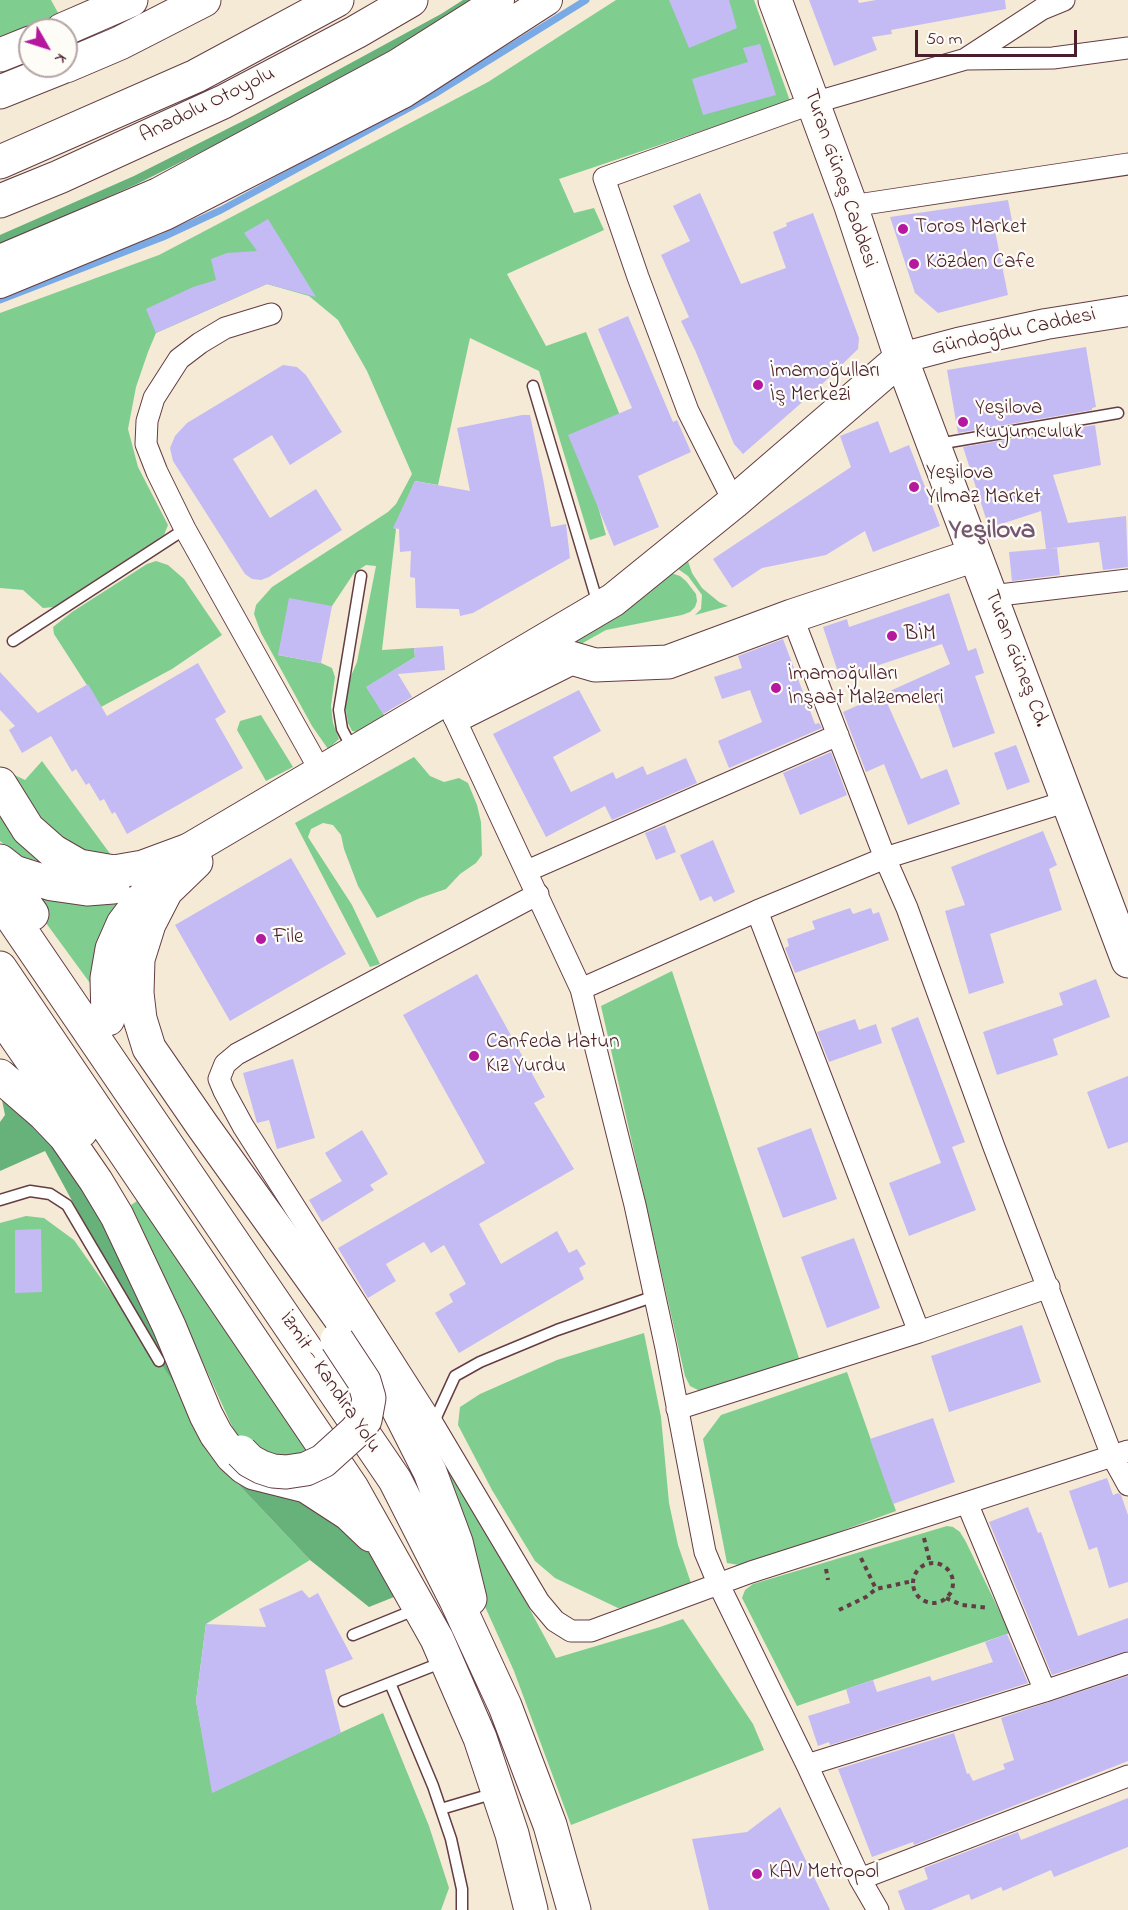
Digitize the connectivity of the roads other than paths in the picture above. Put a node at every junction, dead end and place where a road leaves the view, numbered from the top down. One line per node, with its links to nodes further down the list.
1 (131, 0): 9 (main road)
2 (204, 0): 14 (main road)
3 (337, 0): 18 (main road, Anadolu Otoyolu)
4 (411, 0): 20 (main road, Anadolu Otoyolu)
5 (499, 0): 22 (street)
6 (547, 0): 23 (street)
7 (775, 0): 17 (main road, Turan Güneş Caddesi)
8 (1064, 0): 13 (street)
9 (78, 23)
10 (18, 48): 12 (main road)
11 (1128, 48): 13 (street)
12 (0, 55)
13 (966, 59): 17 (street)
14 (78, 61)
15 (35, 78): 16 (main road)
16 (0, 92)
17 (813, 103): 21 (main road, Turan Güneş Caddesi); 30 (street)
18 (0, 162)
19 (1128, 164): 21 (street)
20 (0, 201)
21 (851, 206): 26 (main road, Turan Güneş Caddesi)
22 (0, 260)
23 (0, 283)
24 (1128, 310): 26 (street, Gündoğdu Caddesi)
25 (271, 314): 31 (street)
26 (901, 358): 29 (main road, Turan Güneş Cd.); 30 (main road)
27 (533, 386): 36 (lane)
28 (1118, 413): 29 (lane)
29 (934, 444): 32 (main road, Turan Güneş Cd.)
30 (734, 502): 36 (main road)
31 (185, 529): 38 (lane); 42 (street)
32 (975, 555): 35 (main road, Turan Güneş Cd.); 37 (main road)
33 (361, 576): 41 (lane)
34 (1128, 580): 35 (street)
35 (991, 596): 44 (main road, Turan Güneş Cd.)
36 (599, 609): 41 (main road)
37 (792, 616): 39 (main road); 40 (street)
38 (13, 641)
39 (454, 717): 45 (main road); 49 (street)
40 (838, 735): 46 (street); 49 (street)
41 (354, 753): 42 (main road)
42 (321, 772): 45 (main road)
43 (0, 784): 45 (main road)
44 (1068, 801): 46 (street); 53 (main road, Turan Güneş Cd.)
45 (192, 856): 47 (main road); 57 (main road); 75 (main road)
46 (885, 858): 52 (street); 62 (street)
47 (0, 861)
48 (0, 869): 57 (main road)
49 (526, 871): 50 (street)
50 (538, 894): 55 (street); 67 (street)
51 (0, 900): 75 (main road, İzmit - Kandıra Yolu)
52 (757, 911): 55 (street); 64 (street)
53 (1128, 961)
54 (0, 968): 71 (main road, İzmit - Kandıra Yolu)
55 (581, 988): 63 (street)
56 (0, 1014): 60 (main road)
57 (108, 1019): 60 (main road, bridge)
58 (0, 1049): 60 (main road)
59 (0, 1076): 71 (main road)
60 (49, 1082)
61 (0, 1200): 65 (lane)
62 (1049, 1287): 64 (street); 68 (street)
63 (655, 1296): 66 (street); 67 (lane)
64 (919, 1332): 66 (street)
65 (159, 1361)
66 (677, 1409): 72 (street)
67 (433, 1424): 72 (street)
68 (1120, 1454): 69 (street); 70 (street)
69 (1128, 1485)
70 (967, 1503): 72 (street); 79 (street)
71 (387, 1551): 73 (main road, İzmit - Kandıra Yolu)
72 (718, 1583): 81 (street)
73 (419, 1608): 74 (lane); 76 (main road, İzmit - Kandıra Yolu)
74 (353, 1635)
75 (481, 1653): 88 (main road, İzmit - Kandıra Yolu)
76 (446, 1661): 78 (lane); 83 (main road, İzmit - Kandıra Yolu)
77 (1128, 1663): 79 (street)
78 (390, 1683): 80 (lane); 84 (lane)
79 (1045, 1691): 81 (street)
80 (344, 1701)
81 (807, 1765): 85 (street)
82 (1128, 1776): 85 (street)
83 (498, 1792): 84 (lane); 87 (main road, İzmit - Kandıra Yolu)
84 (441, 1809): 86 (lane)
85 (860, 1879): 89 (street)
86 (462, 1910)
87 (531, 1910)
88 (574, 1910)
89 (878, 1910)

